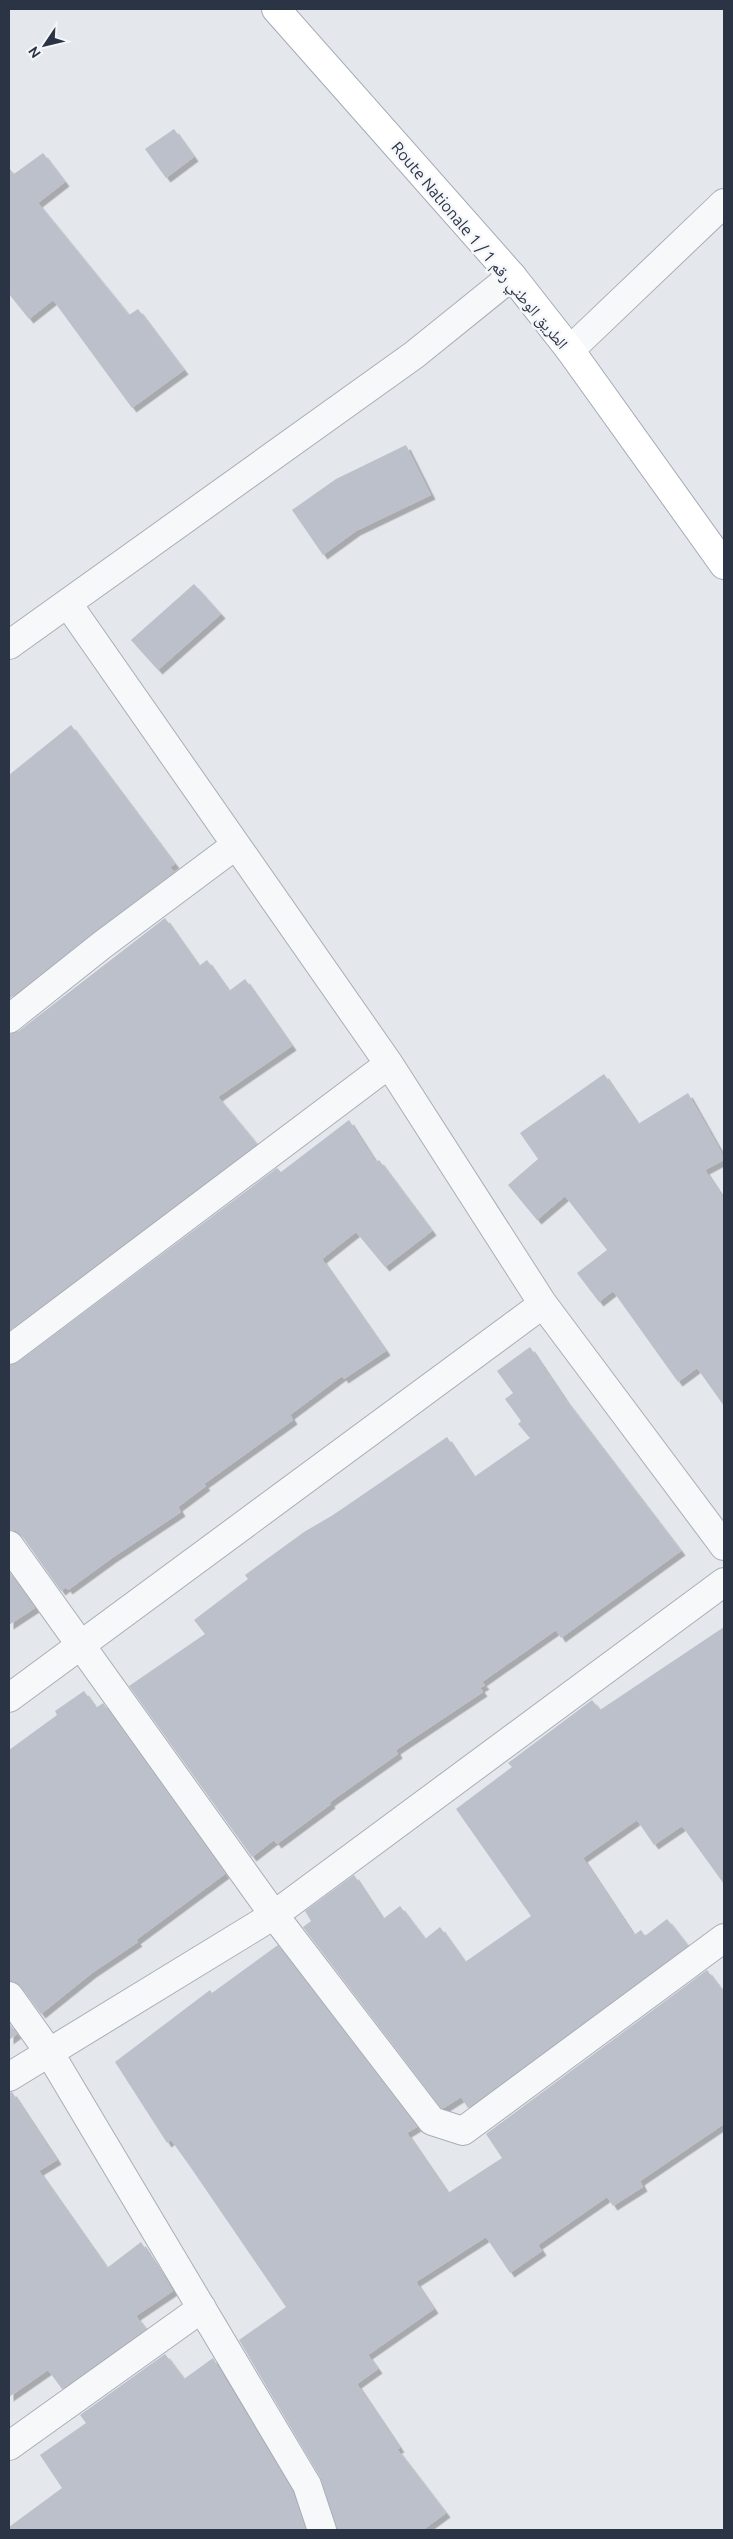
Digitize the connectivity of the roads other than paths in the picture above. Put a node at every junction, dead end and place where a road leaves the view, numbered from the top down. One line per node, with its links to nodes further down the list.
1 (276, 9): 3 (main road, Route Nationale 1 / الطريق الوطني رقم 1)
2 (724, 203): 4 (street)
3 (512, 276): 4 (main road, Route Nationale 1 / الطريق الوطني رقم 1); 6 (street)
4 (570, 350): 5 (main road, Route Nationale 1 / الطريق الوطني رقم 1)
5 (724, 565)
6 (68, 604): 7 (street); 8 (street)
7 (9, 645)
8 (236, 845): 9 (street); 10 (street)
9 (9, 1019)
10 (389, 1064): 11 (street); 12 (street)
11 (543, 1304): 14 (street); 16 (street)
12 (9, 1350)
13 (9, 1545): 16 (street)
14 (724, 1546)
15 (724, 1582): 18 (street)
16 (81, 1645): 17 (street); 18 (street)
17 (9, 1698)
18 (274, 1915): 19 (street); 21 (street)
19 (724, 1938)
20 (9, 1996): 21 (street)
21 (49, 2052): 22 (street); 23 (street)
22 (9, 2077)
23 (202, 2308): 24 (street); 25 (street)
24 (9, 2446)
25 (322, 2530)

